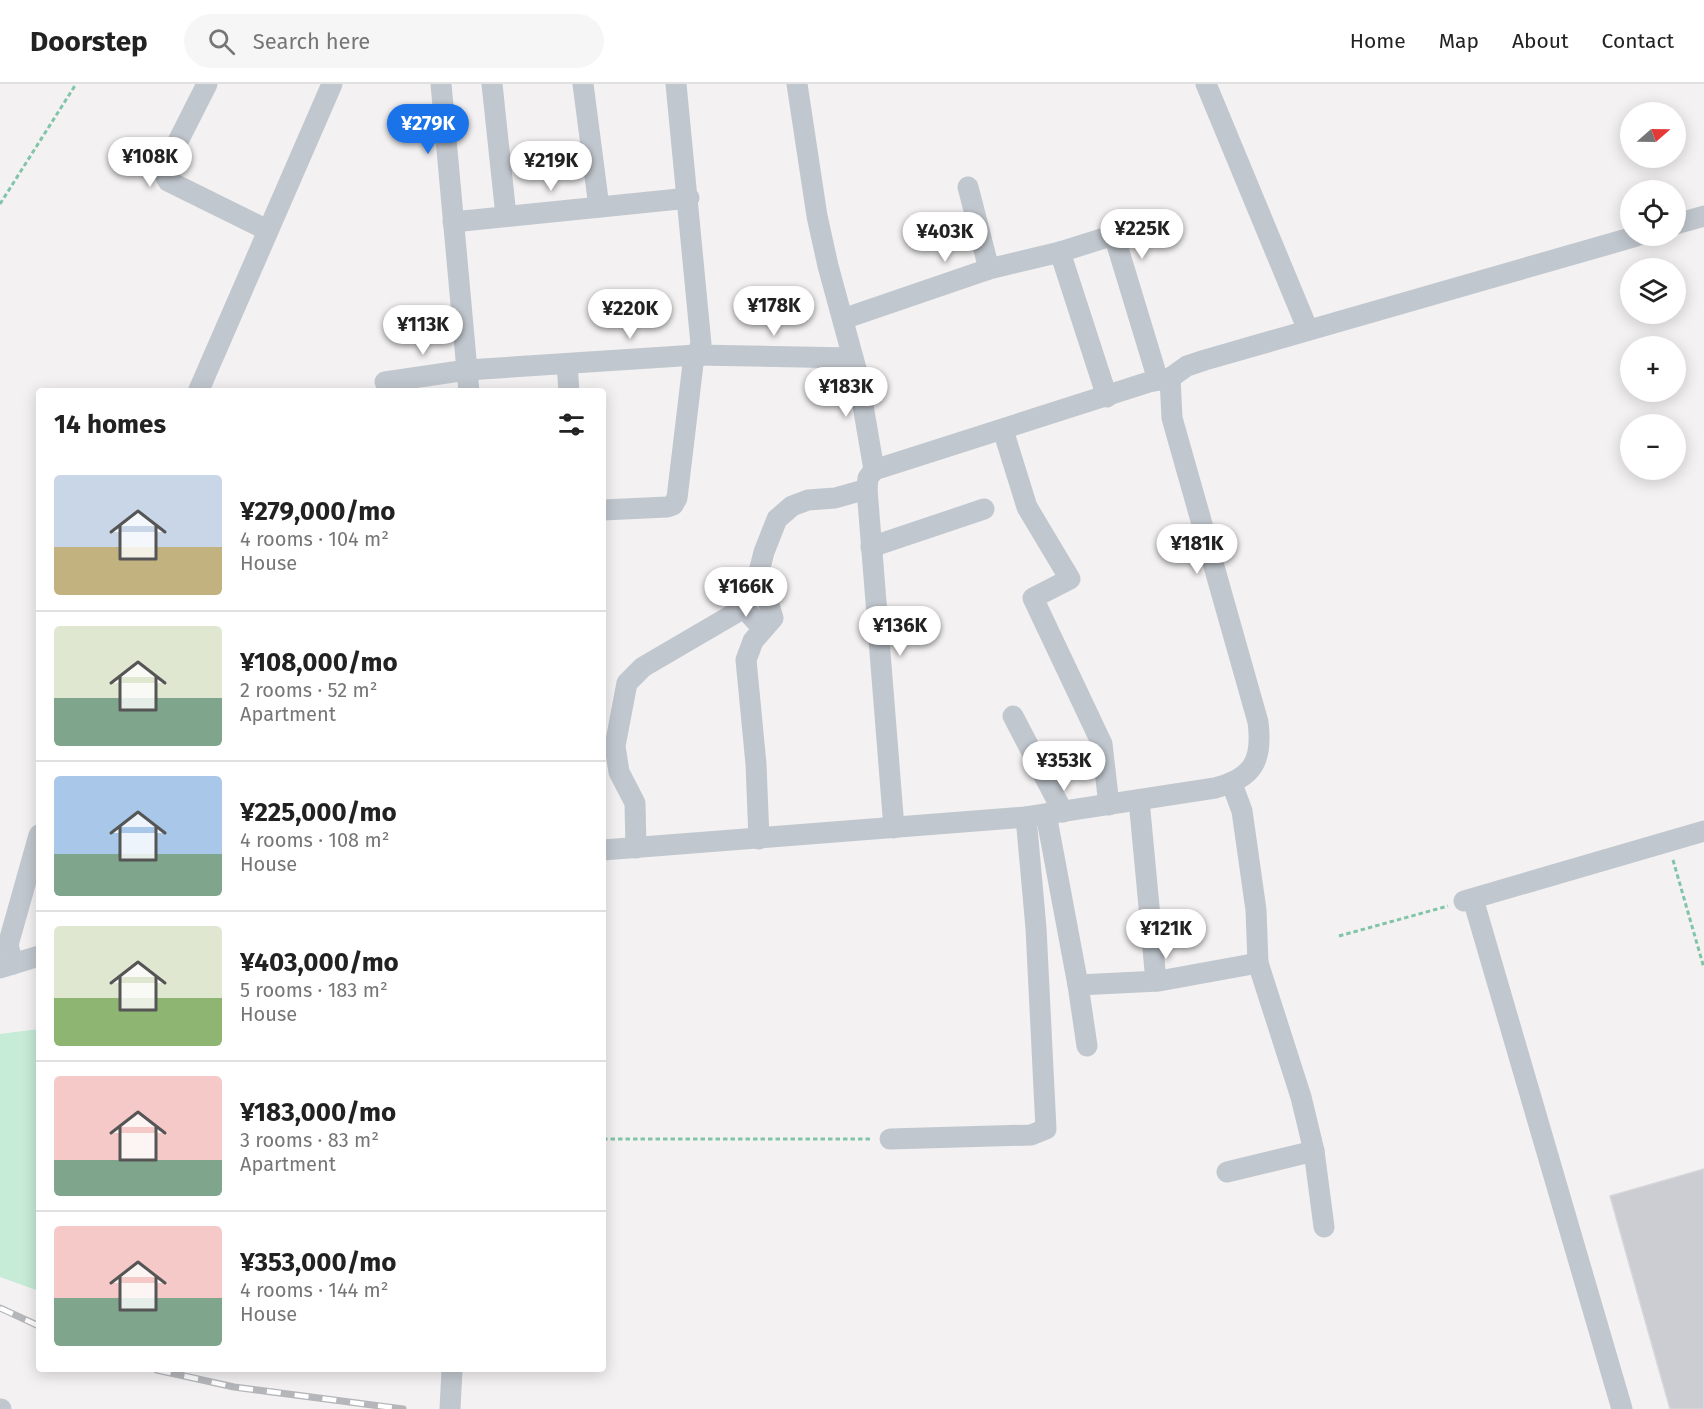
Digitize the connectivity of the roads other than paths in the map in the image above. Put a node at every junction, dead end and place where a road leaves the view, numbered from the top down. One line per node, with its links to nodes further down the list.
1 (207, 84): 16 (street)
2 (332, 84): 16 (street)
3 (441, 84): 15 (street)
4 (492, 84): 12 (street)
5 (583, 84): 11 (street)
6 (676, 84): 10 (street)
7 (797, 84): 20 (street)
8 (1206, 84): 21 (street)
9 (968, 187): 19 (street)
10 (689, 198): 11 (street); 22 (street)
11 (599, 207): 12 (street)
12 (506, 216): 15 (street)
13 (1704, 216): 14 (street)
14 (1686, 221)
15 (453, 222): 25 (street)
16 (267, 230): 28 (street)
17 (1620, 241): 21 (street)
18 (1060, 252): 19 (street); 26 (street); 31 (street)
19 (989, 269): 20 (street)
20 (843, 319): 23 (street)
21 (1308, 330): 26 (street)
22 (696, 355): 23 (street); 24 (street); 35 (street)
23 (852, 358): 33 (street)
24 (567, 364): 25 (street); 30 (street)
25 (467, 370): 27 (street); 29 (street)
26 (1164, 379): 31 (street); 39 (street)
27 (386, 382)
28 (200, 388)
29 (469, 388)
30 (570, 388)
31 (1107, 397): 32 (street)
32 (1003, 430): 33 (street); 41 (street)
33 (871, 479): 36 (street); 37 (street)
34 (984, 509): 36 (street)
35 (606, 510)
36 (871, 547): 43 (street)
37 (762, 628): 45 (street); 47 (street)
38 (1013, 716): 42 (street)
39 (1232, 784): 40 (street); 50 (street)
40 (1139, 800): 41 (street); 52 (street)
41 (1108, 805): 42 (street)
42 (1045, 814): 43 (street); 53 (street); 55 (street)
43 (894, 828): 45 (street)
44 (1704, 831): 61 (street)
45 (759, 839): 47 (street)
46 (36, 846): 51 (street)
47 (636, 848): 48 (street)
48 (606, 850)
49 (36, 957): 51 (street)
50 (1257, 963): 52 (street); 56 (street)
51 (6, 966)
52 (1156, 981): 53 (street)
53 (1078, 985): 54 (street)
54 (1086, 1046)
55 (890, 1139)
56 (1314, 1151): 57 (street); 58 (street)
57 (1227, 1172)
58 (1324, 1227)
59 (452, 1372): 60 (street)
60 (450, 1409)
61 (1622, 1409)

